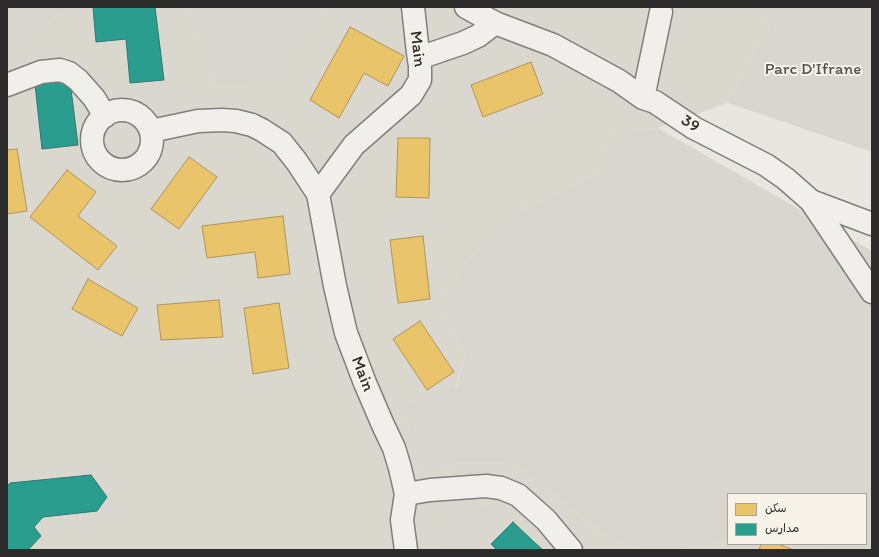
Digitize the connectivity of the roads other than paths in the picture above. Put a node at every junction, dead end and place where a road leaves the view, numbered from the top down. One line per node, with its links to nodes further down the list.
1 (413, 7): 5 (lane, Main)
2 (466, 7): 4 (lane, 39)
3 (661, 12): 7 (lane)
4 (495, 23): 5 (lane); 7 (lane, 39)
5 (419, 58): 10 (lane, Main)
6 (7, 85): 8 (lane)
7 (643, 98): 11 (lane, 39)
8 (105, 116): 9 (lane); 9 (lane)
9 (151, 131): 10 (lane, Main)
10 (318, 194): 14 (lane, Main)
11 (811, 201): 12 (lane); 13 (lane, 39)
12 (872, 224)
13 (872, 292)
14 (406, 494): 15 (lane, Main); 16 (lane)
15 (406, 550)
16 (571, 550)

